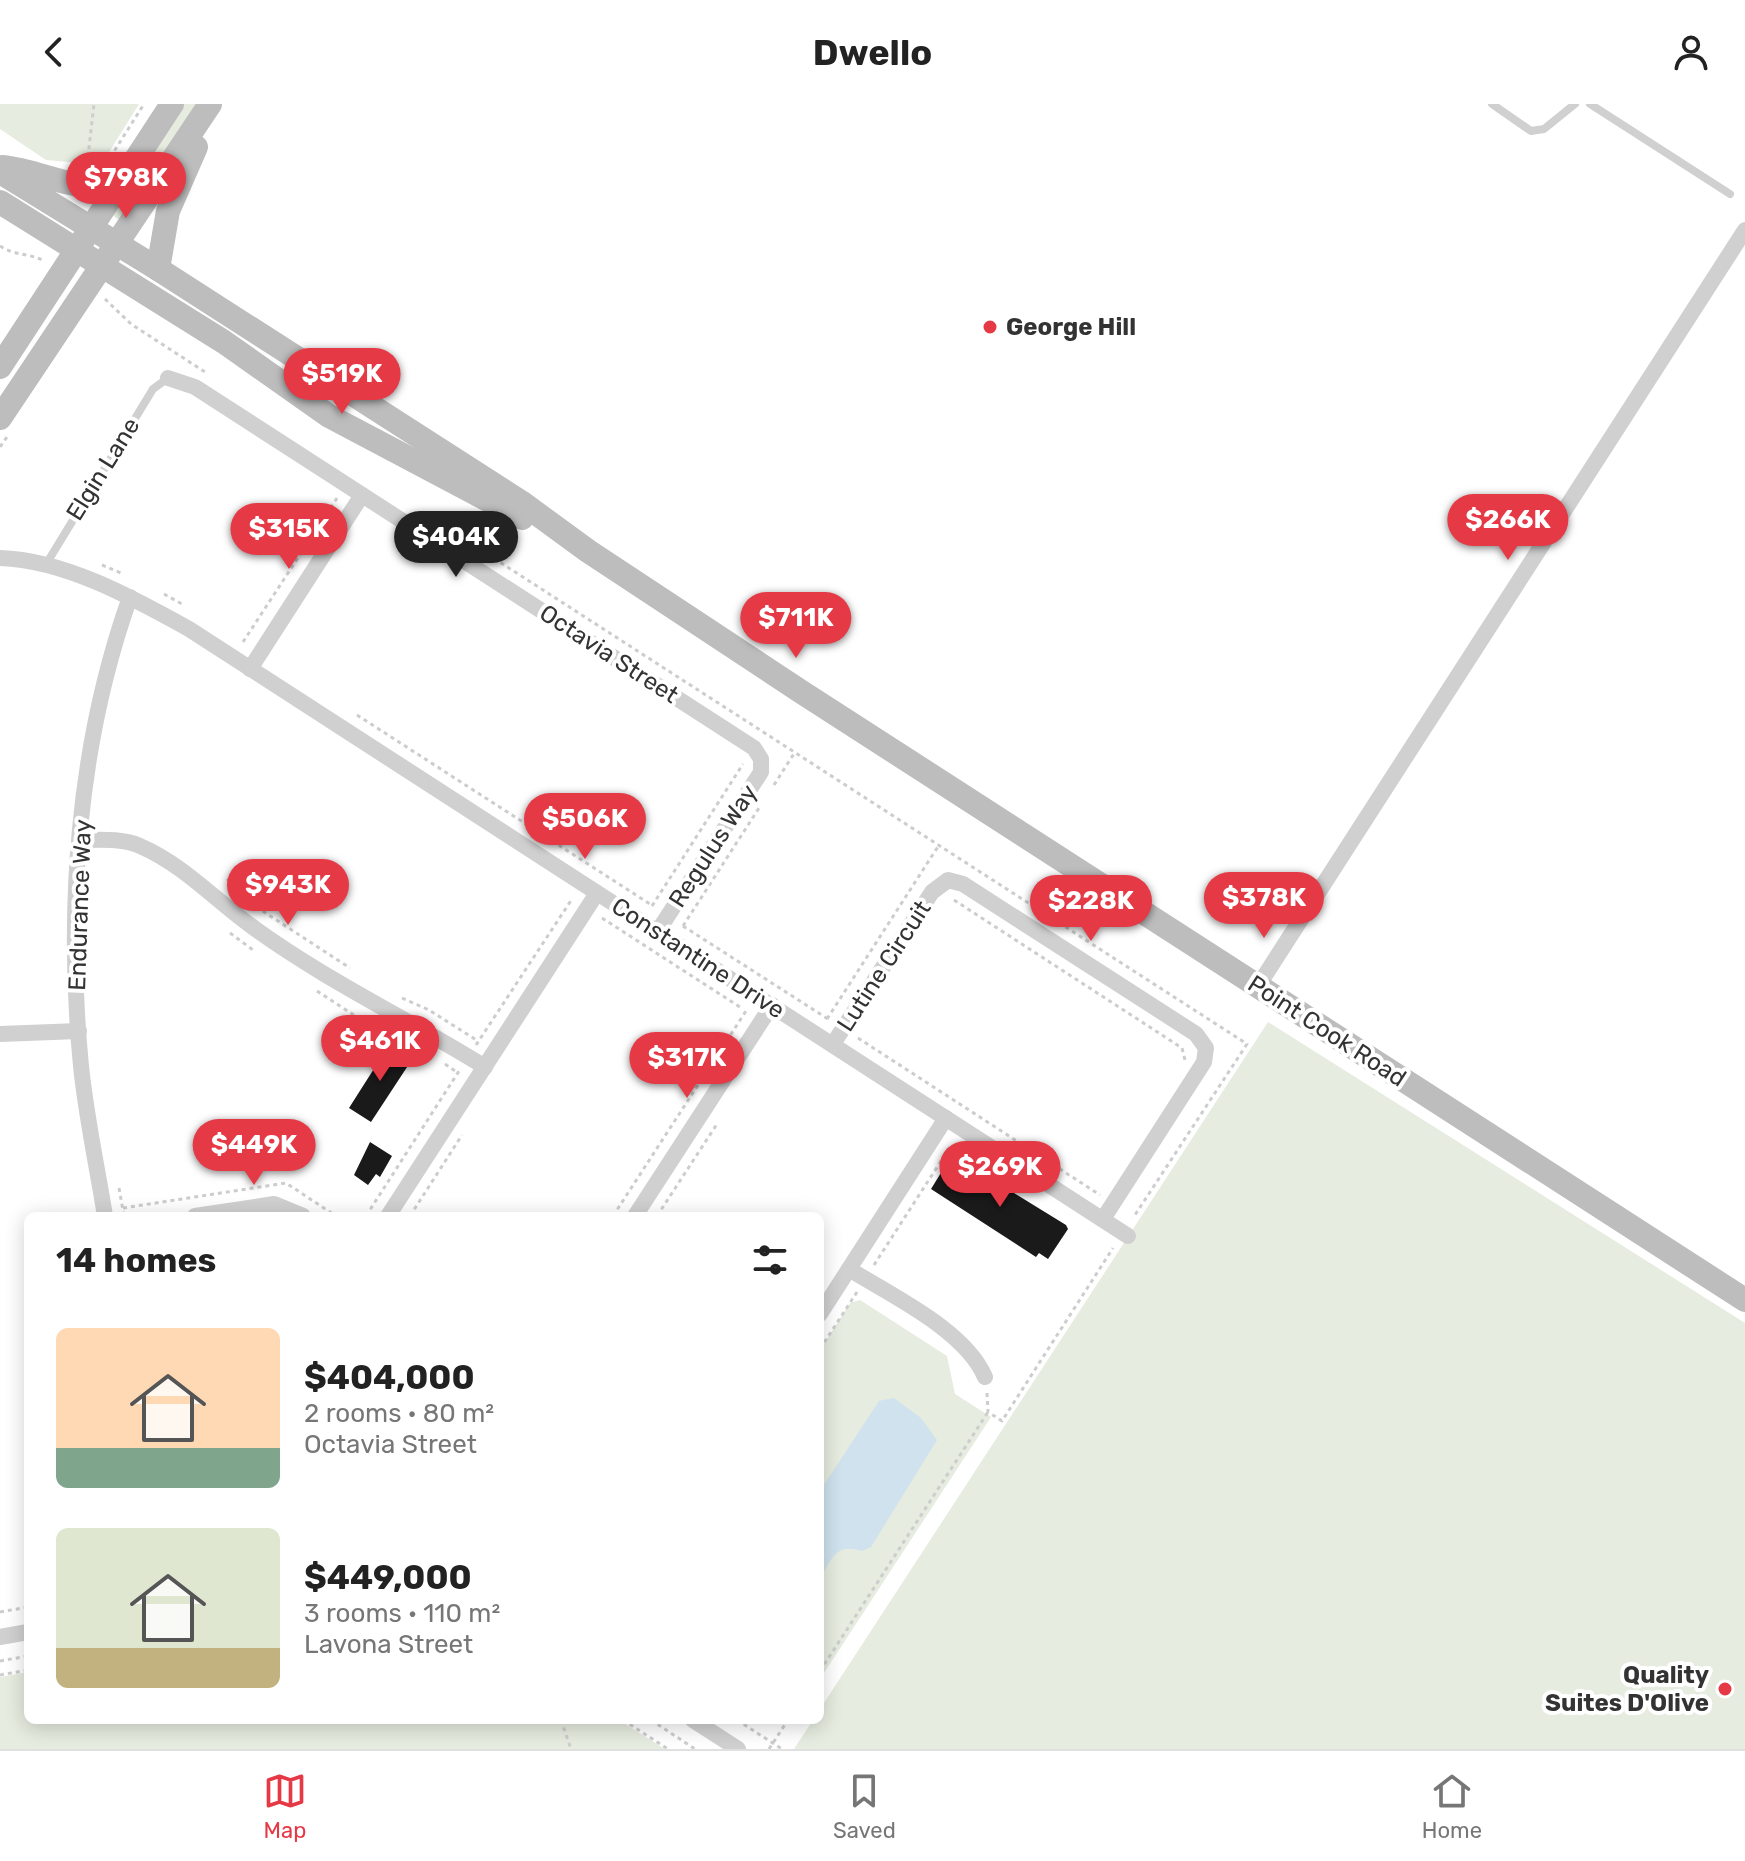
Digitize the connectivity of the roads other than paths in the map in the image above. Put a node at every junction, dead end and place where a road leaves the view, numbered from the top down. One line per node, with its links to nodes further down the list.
1 (172, 104): 8 (main road)
2 (212, 104): 13 (main road); 16 (main road)
3 (1492, 104): 4 (lane)
4 (1575, 104)
5 (1590, 104): 9 (lane)
6 (0, 166): 8 (main road)
7 (0, 172): 11 (main road, Point Cook Road)
8 (110, 177): 11 (main road)
9 (1730, 194)
10 (0, 202): 14 (main road, Point Cook Road)
11 (90, 230): 13 (main road, Point Cook Road); 14 (main road)
12 (1745, 230): 30 (street)
13 (116, 246): 15 (main road); 16 (main road, Point Cook Road)
14 (76, 251): 15 (main road, Point Cook Road); 17 (main road)
15 (101, 265): 19 (main road); 21 (main road, Point Cook Road)
16 (158, 269): 21 (main road, Point Cook Road)
17 (0, 367)
18 (168, 378): 20 (street, Octavia Street); 23 (lane, Elgin Lane)
19 (0, 418)
20 (362, 495): 25 (street); 26 (street, Octavia Street)
21 (588, 551): 30 (main road, Point Cook Road)
22 (3, 557): 23 (street, Constantine Drive)
23 (45, 567): 24 (street, Constantine Drive)
24 (130, 597): 25 (street, Constantine Drive); 27 (street, Endurance Way)
25 (250, 669): 28 (street, Constantine Drive)
26 (757, 753): 29 (street, Regulus Way)
27 (80, 840): 32 (street, Endurance Way); 35 (street)
28 (597, 893): 29 (street, Constantine Drive); 35 (street)
29 (658, 931): 31 (street, Constantine Drive)
30 (1258, 986): 45 (main road, Point Cook Road)
31 (772, 1005): 34 (street, Constantine Drive); 41 (street)
32 (79, 1031): 33 (street); 37 (street, Endurance Way)
33 (0, 1034)
34 (833, 1044): 36 (street, Constantine Drive); 42 (street, Lutine Circuit)
35 (485, 1067): 40 (street)
36 (946, 1118): 42 (street, Constantine Drive); 44 (street)
37 (104, 1212)
38 (221, 1212): 39 (street)
39 (293, 1212)
40 (391, 1212)
41 (638, 1212)
42 (1103, 1219): 43 (street, Constantine Drive)
43 (1128, 1236)
44 (849, 1269): 46 (street); 47 (street)
45 (1745, 1300)
46 (824, 1308)
47 (985, 1377)
48 (24, 1633): 49 (street)
49 (0, 1637)
50 (699, 1724): 51 (street)
51 (738, 1749)

